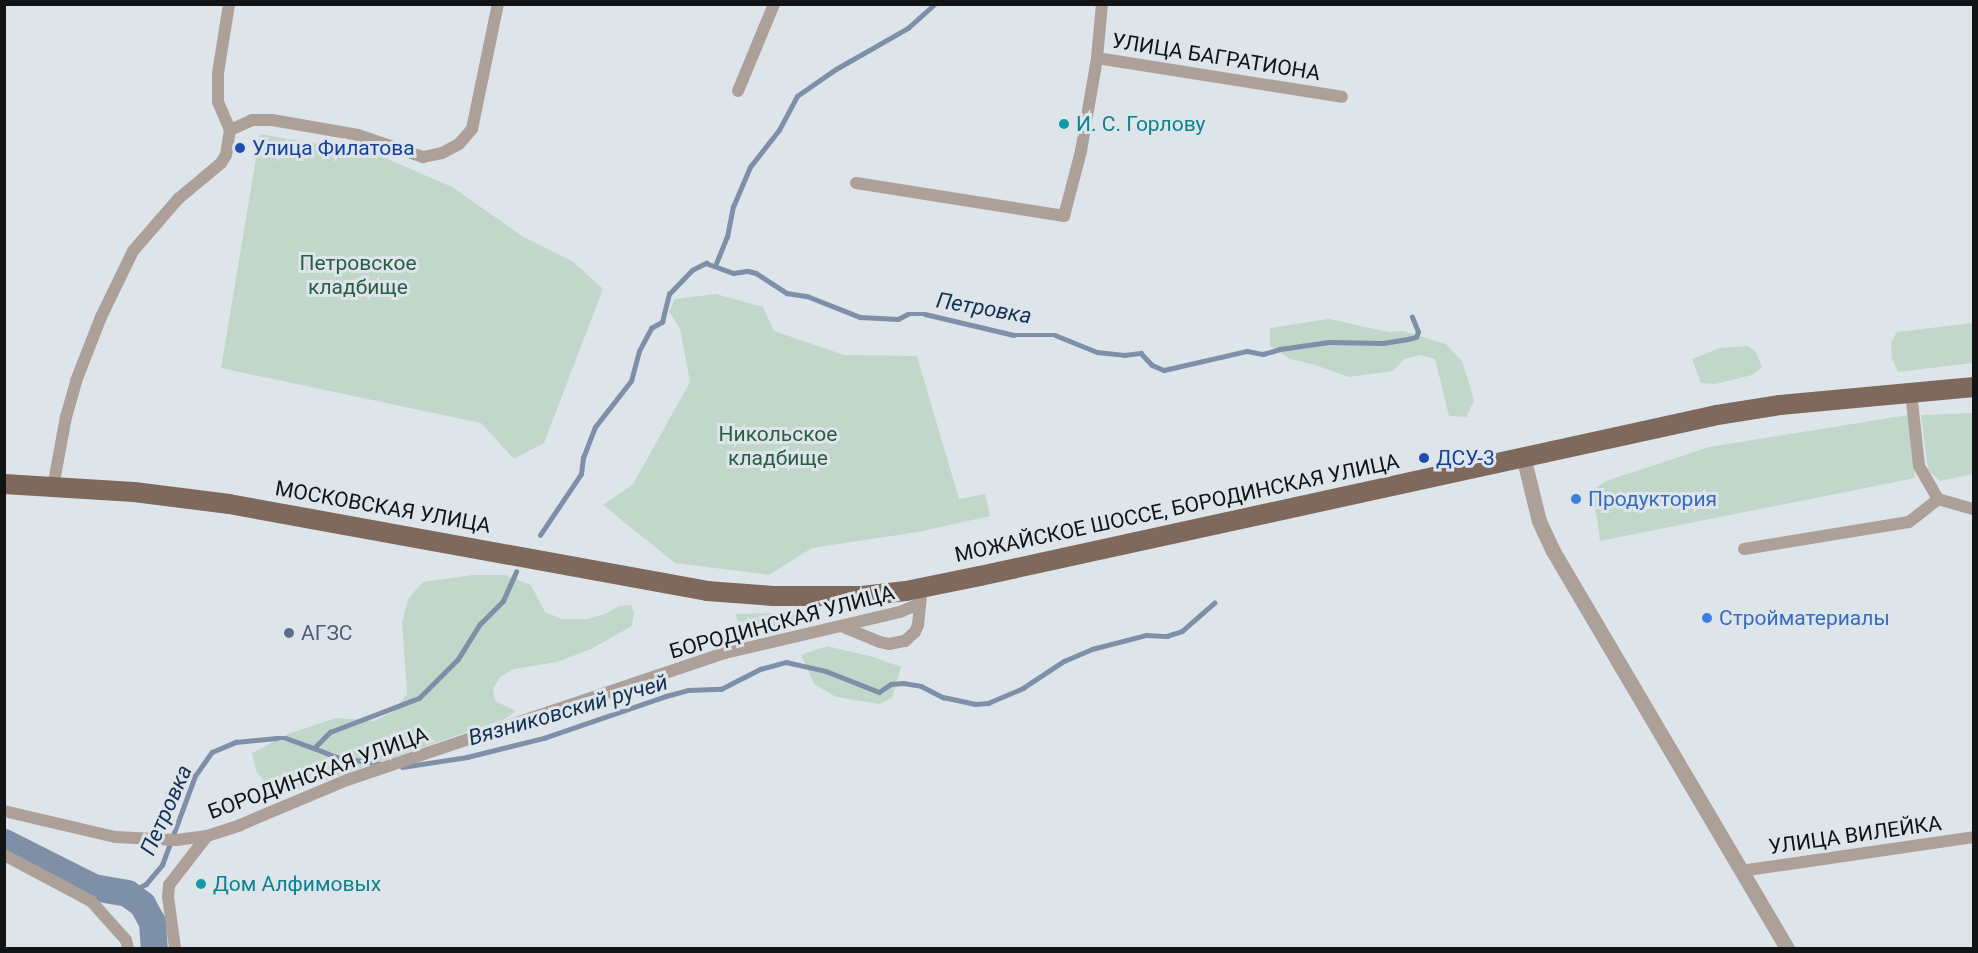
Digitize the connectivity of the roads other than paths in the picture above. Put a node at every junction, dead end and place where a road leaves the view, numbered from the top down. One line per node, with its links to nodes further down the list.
1 (229, 4): 8 (street)
2 (498, 4): 8 (street)
3 (774, 4): 6 (street)
4 (1102, 4): 5 (street)
5 (1097, 58): 7 (street, УЛИЦА БАГРАТИОНА); 9 (street, УЛИЦА БАГРАТИОНА)
6 (738, 91)
7 (1342, 97)
8 (230, 130): 14 (street)
9 (856, 183)
10 (1974, 387): 11 (main road, МОЖАЙСКОЕ ШОССЕ, БОРОДИНСКАЯ УЛИЦА)
11 (1911, 392): 12 (main road, МОЖАЙСКОЕ ШОССЕ, БОРОДИНСКАЯ УЛИЦА); 15 (street)
12 (1523, 456): 19 (main road, МОЖАЙСКОЕ ШОССЕ, БОРОДИНСКАЯ УЛИЦА); 25 (street)
13 (8, 484): 14 (main road, МОСКОВСКАЯ УЛИЦА)
14 (53, 487): 18 (main road, МОСКОВСКАЯ УЛИЦА)
15 (1938, 499): 16 (street); 17 (street)
16 (1974, 509)
17 (1743, 549)
18 (744, 595): 19 (main road, МОЖАЙСКОЕ ШОССЕ, БОРОДИНСКАЯ УЛИЦА)
19 (919, 596): 20 (street, БОРОДИНСКАЯ УЛИЦА); 20 (street)
20 (841, 626): 22 (street, БОРОДИНСКАЯ УЛИЦА)
21 (4, 812): 22 (street, БОРОДИНСКАЯ УЛИЦА)
22 (207, 836): 27 (street)
23 (1974, 837): 25 (street, УЛИЦА ВИЛЕЙКА)
24 (4, 855): 26 (street)
25 (1742, 870): 28 (street)
26 (128, 948)
27 (176, 948)
28 (1787, 948)

